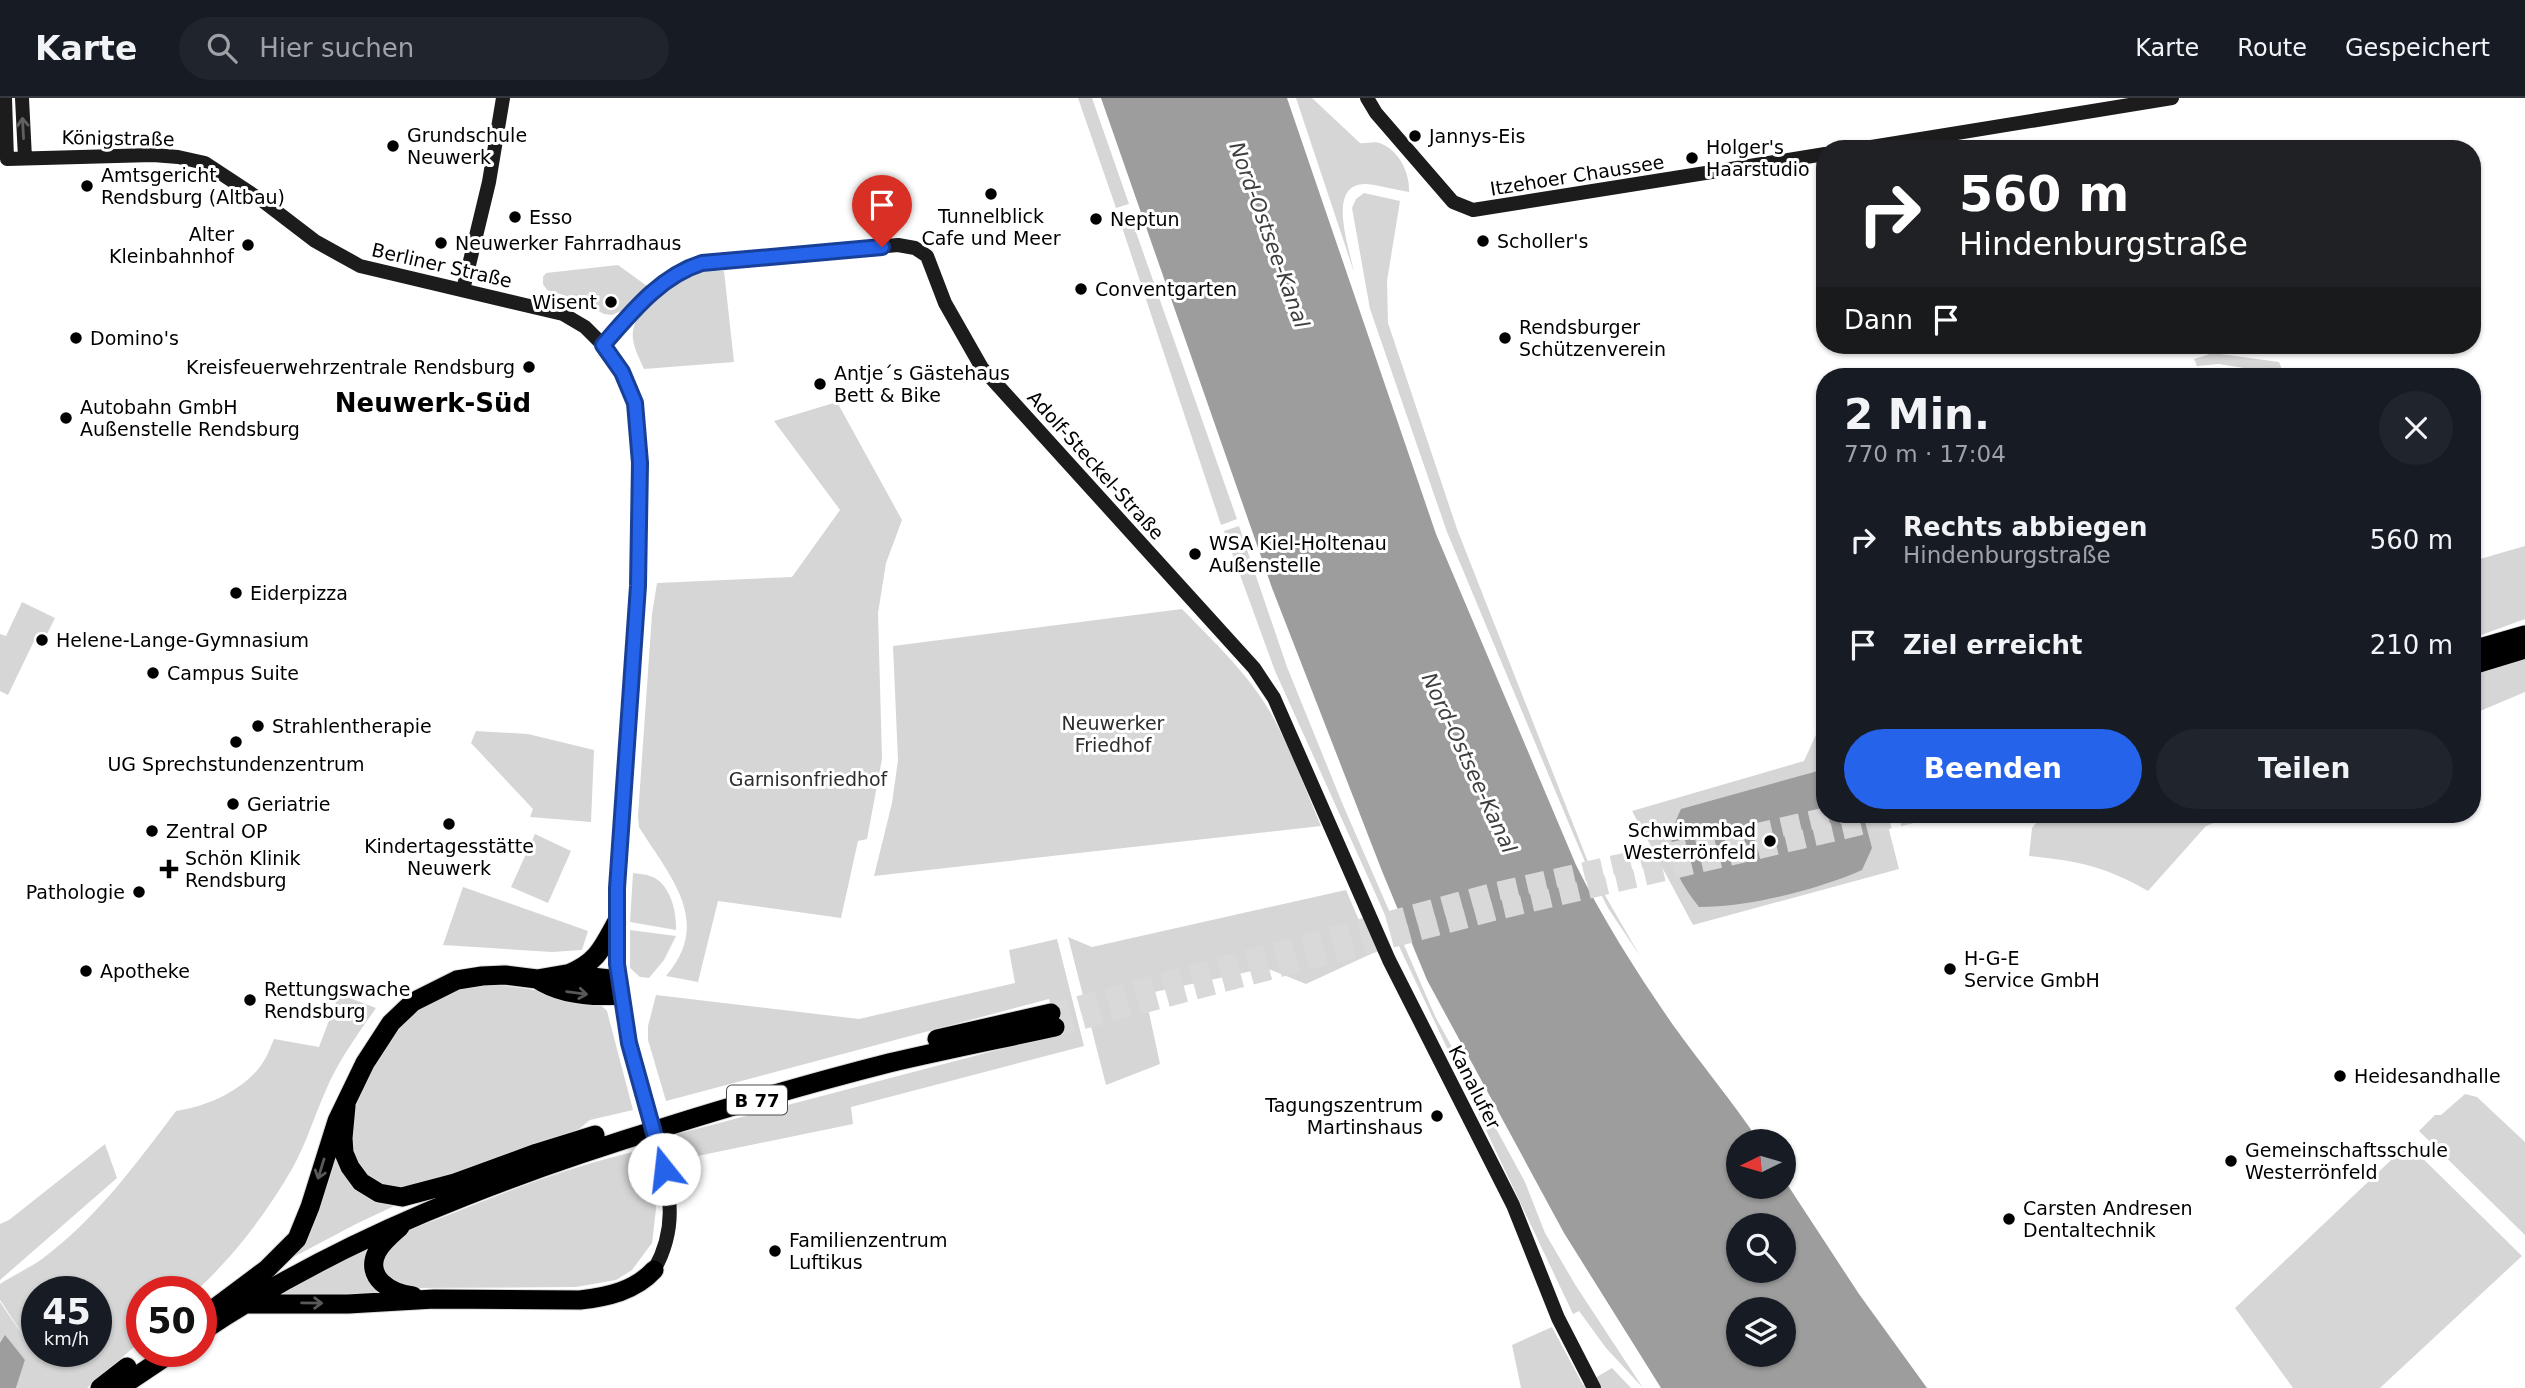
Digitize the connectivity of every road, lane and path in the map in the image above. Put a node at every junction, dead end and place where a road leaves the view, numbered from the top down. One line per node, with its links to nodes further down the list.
1 (5, 98): 8 (street, Königstraße)
2 (22, 98): 8 (street, one-way to 2)
3 (503, 98): 10 (street)
4 (1367, 98): 7 (street, Itzehoer Chaussee)
5 (2172, 98): 6 (street)
6 (1914, 140)
7 (1816, 155)
8 (25, 158): 9 (street, Königstraße)
9 (225, 176): 10 (street, Berliner Straße)
10 (463, 290): 11 (street, Berliner Straße)
11 (603, 345): 16 (street, Adolf-Steckel-Straße); 17 (street, Berliner Straße)
12 (2525, 635): 13 (highway)
13 (2481, 648)
14 (2525, 649): 15 (highway)
15 (2481, 663)
16 (1320, 803): 33 (street, Kanalufer)
17 (616, 923): 18 (highway); 20 (street, Berliner Straße)
18 (566, 974): 19 (highway); 20 (highway)
19 (537, 979): 20 (highway, one-way to 20); 21 (highway)
20 (619, 987): 24 (street, Berliner Straße, bridge)
21 (346, 1106): 22 (highway); 26 (highway, one-way to 26)
22 (455, 1183): 23 (highway, B 77); 26 (highway, B 77)
23 (411, 1217): 25 (highway); 26 (highway, B 77)
24 (654, 1270): 25 (highway)
25 (435, 1299): 26 (highway, one-way to 25)
26 (234, 1303): 27 (highway, B 77); 28 (highway, B 77)
27 (217, 1310)
28 (217, 1318)
29 (129, 1367): 31 (highway)
30 (150, 1367): 32 (highway)
31 (100, 1388)
32 (119, 1388)
33 (1594, 1388)

